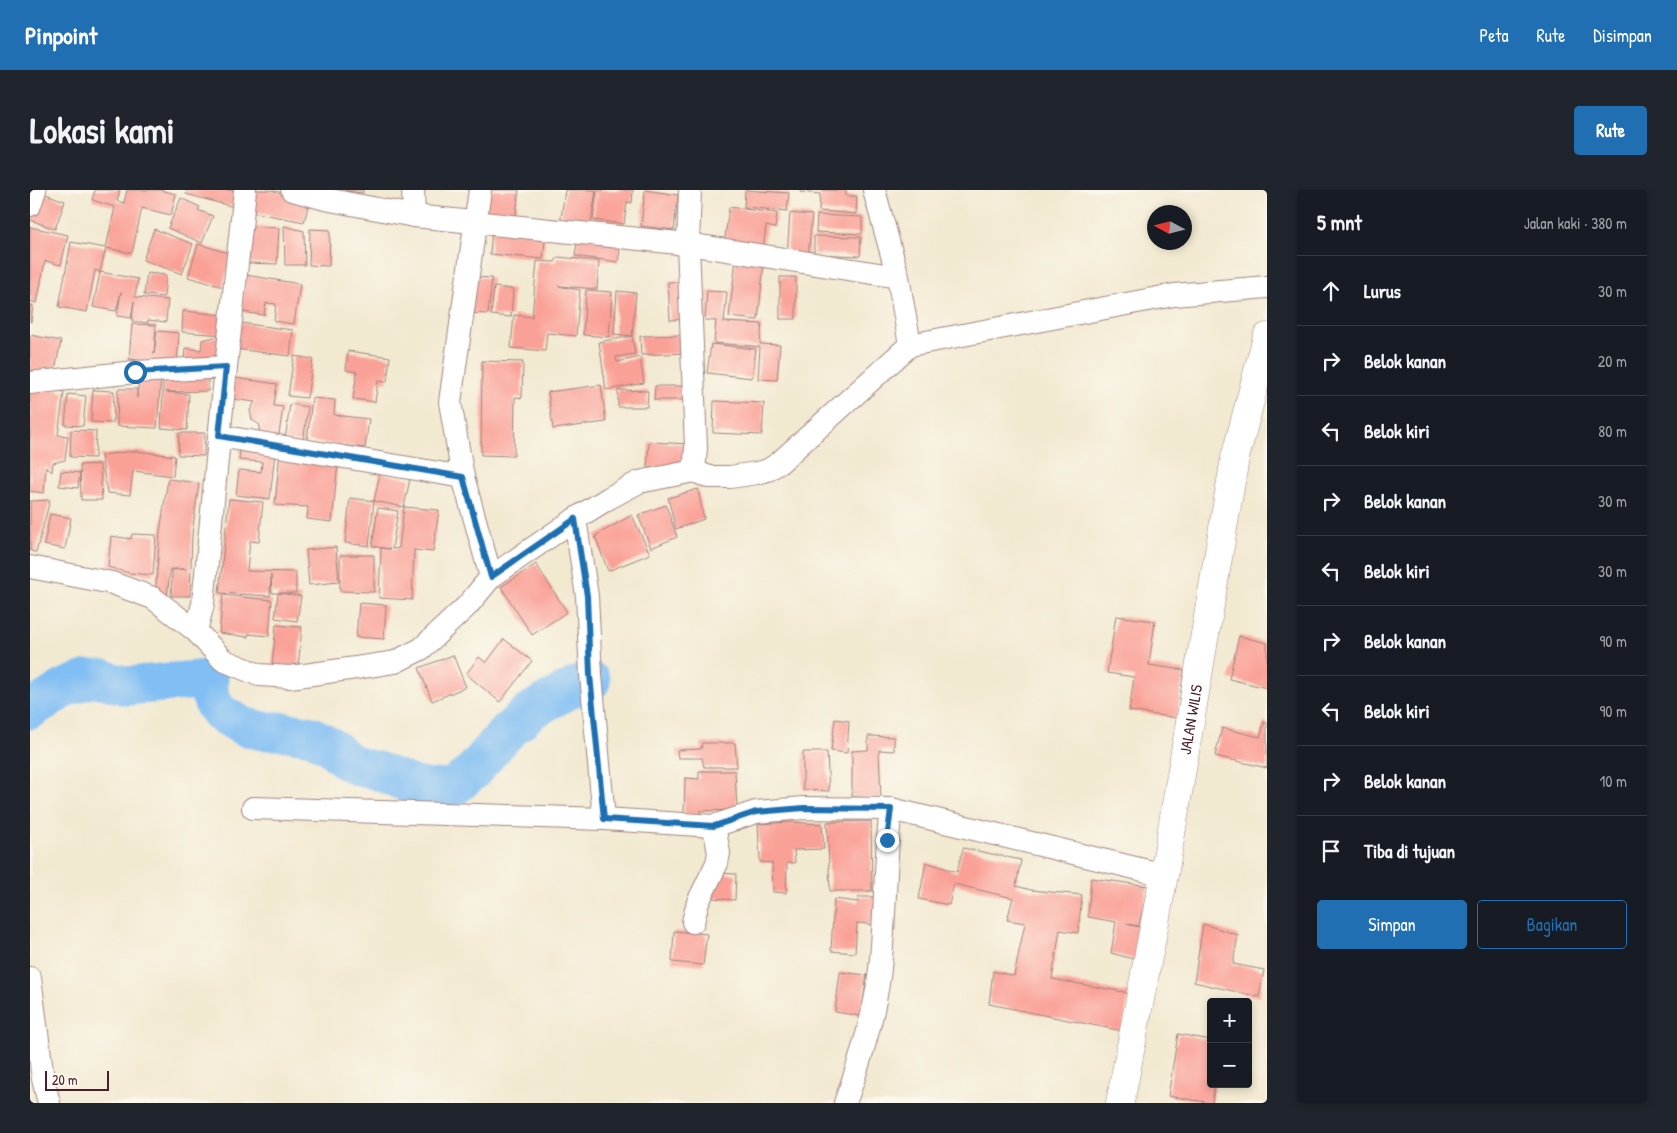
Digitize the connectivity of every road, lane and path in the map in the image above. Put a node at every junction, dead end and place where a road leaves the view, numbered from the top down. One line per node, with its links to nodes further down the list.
1 (35, 190): 8 (street)
2 (245, 190): 16 (street)
3 (292, 190): 9 (street)
4 (413, 190): 9 (street)
5 (480, 190): 10 (street)
6 (690, 190): 11 (street)
7 (874, 190): 12 (street)
8 (30, 204)
9 (414, 216): 10 (street)
10 (475, 221): 11 (street); 20 (street)
11 (688, 244): 12 (street); 19 (street)
12 (898, 277): 15 (street)
13 (1267, 286): 15 (street)
14 (1267, 336): 29 (main road, JALAN WILIS)
15 (910, 345): 19 (street)
16 (226, 367): 17 (street); 18 (street)
17 (30, 383)
18 (219, 436): 20 (street); 24 (street)
19 (694, 471): 21 (street)
20 (463, 477): 23 (street)
21 (575, 519): 23 (street); 27 (street)
22 (30, 567): 24 (street)
23 (491, 577): 24 (street)
24 (196, 630)
25 (253, 808): 27 (street)
26 (891, 809): 28 (street); 29 (street); 34 (street)
27 (604, 819): 28 (street)
28 (714, 826): 30 (street)
29 (1164, 875): 35 (main road, JALAN WILIS)
30 (693, 922)
31 (30, 978): 32 (street)
32 (32, 1006): 33 (street)
33 (49, 1103)
34 (845, 1103)
35 (1120, 1103)

